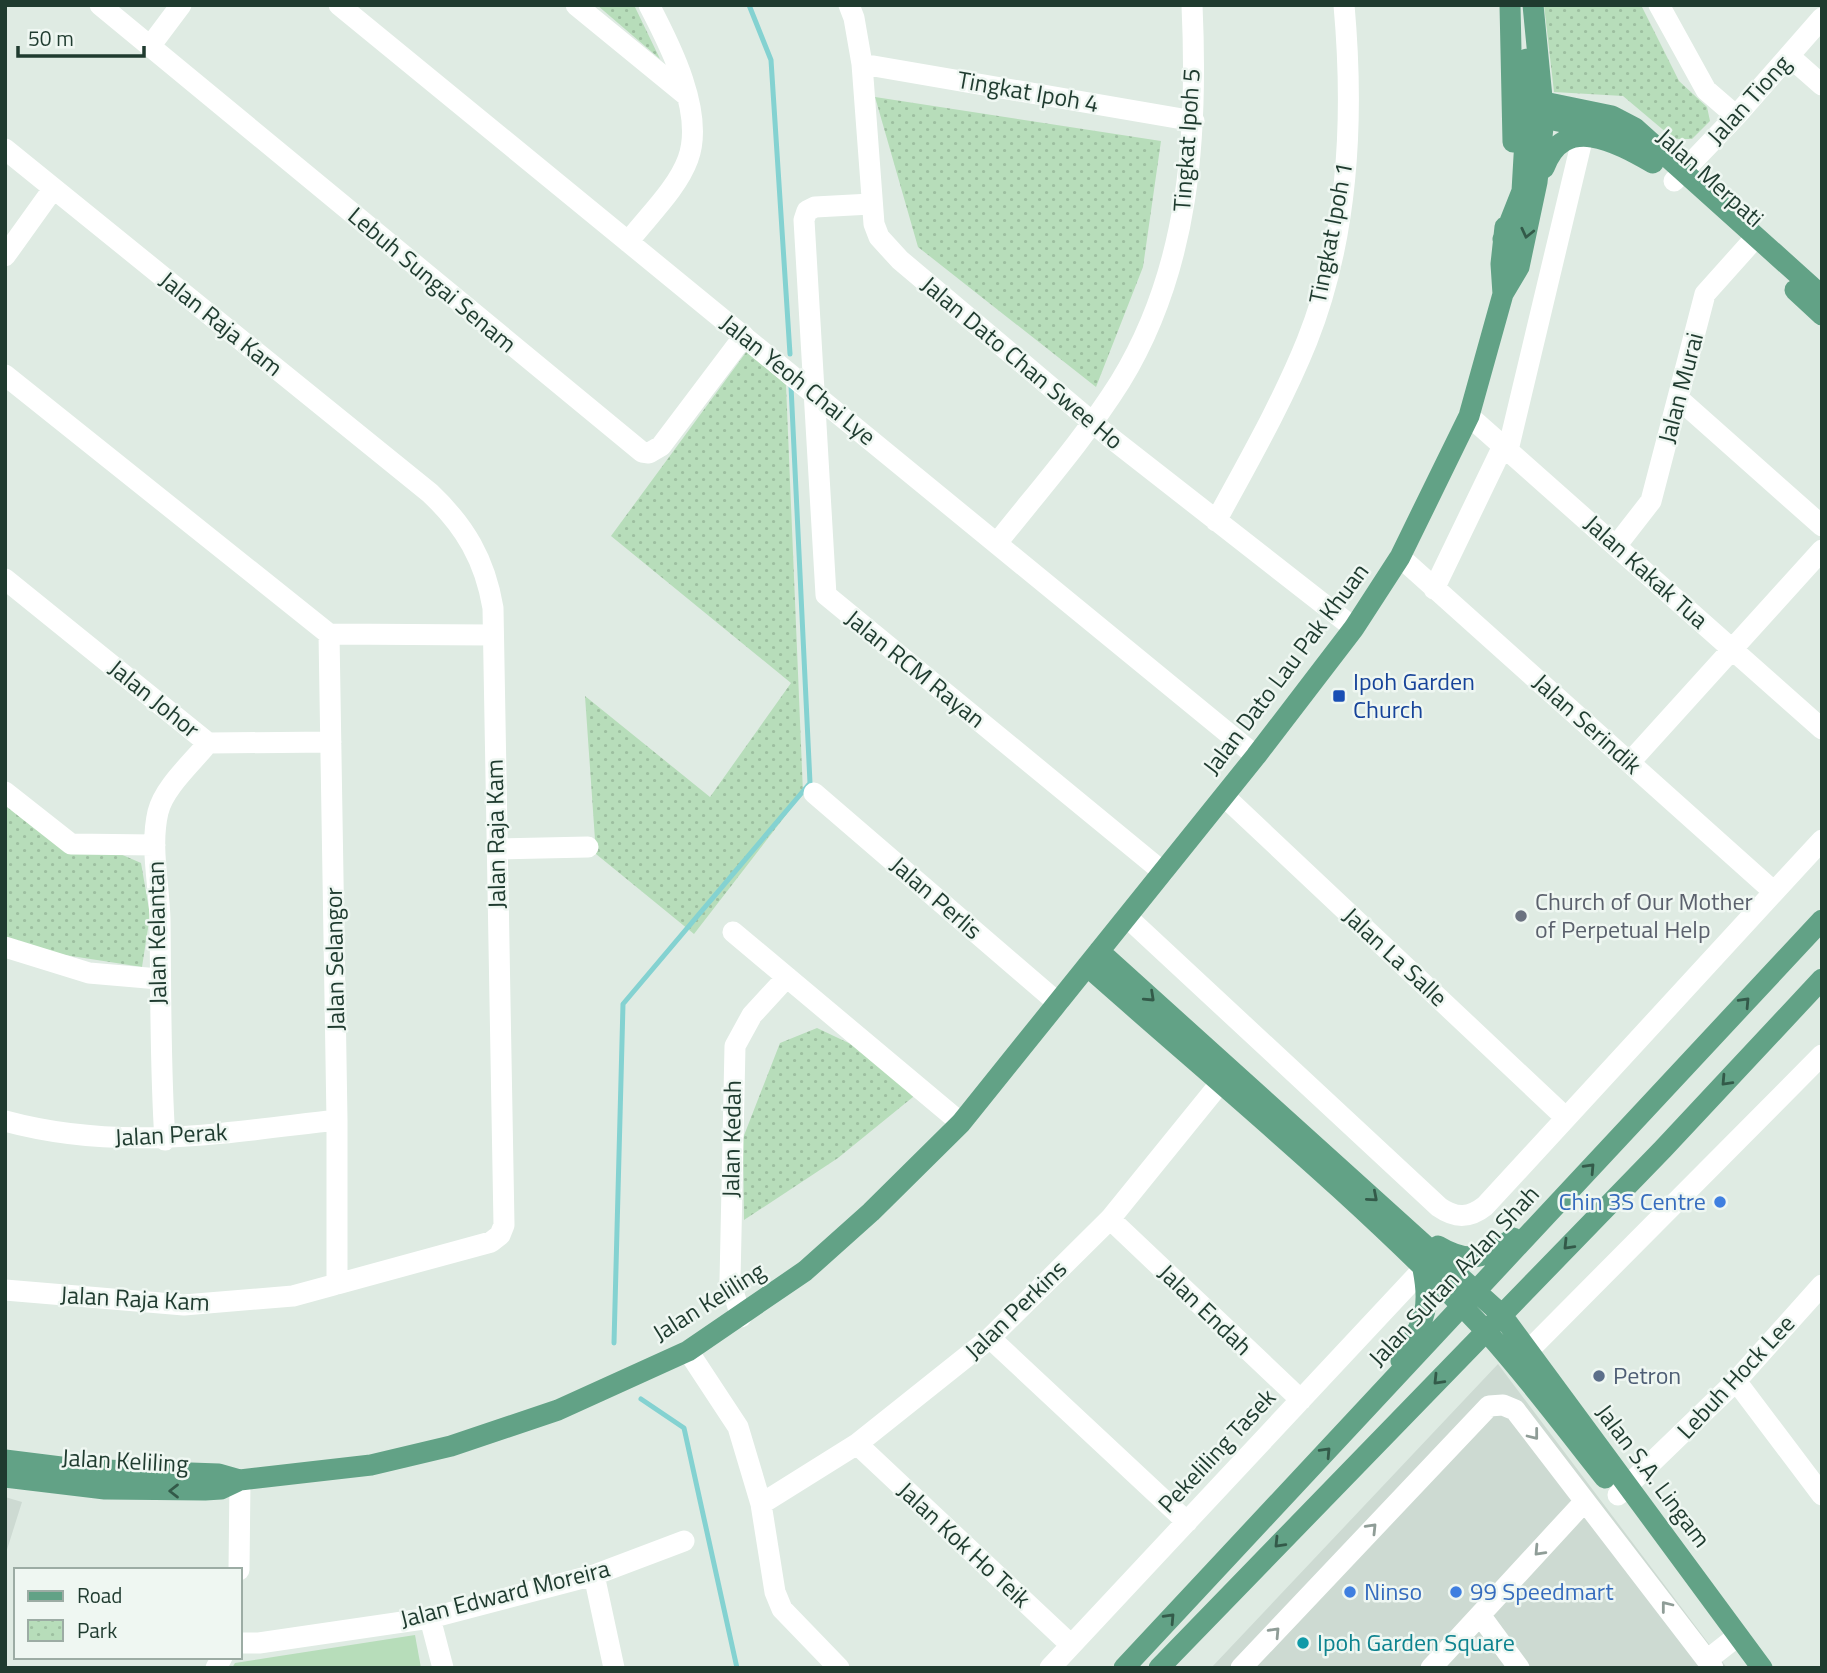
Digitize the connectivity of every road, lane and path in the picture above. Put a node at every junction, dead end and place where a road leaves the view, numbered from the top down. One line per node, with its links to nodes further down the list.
1 (100, 5): 16 (street, Lebuh Sungai Senam)
2 (181, 5): 16 (street)
3 (339, 5): 15 (street, Jalan Yeoh Chai Lye)
4 (372, 5): 15 (street)
5 (576, 5): 20 (street)
6 (649, 5): 20 (street)
7 (849, 5): 18 (street, Jalan Dato Chan Swee Ho)
8 (1192, 5): 23 (street, Tingkat Ipoh 5)
9 (1343, 5): 45 (street, Tingkat Ipoh 1)
10 (1510, 5): 31 (main road, Jalan Dato Lau Pak Khuan)
11 (1519, 5): 21 (main road)
12 (1533, 5): 21 (main road, Jalan Dato Lau Pak Khuan)
13 (1658, 5): 22 (street)
14 (1822, 18): 17 (street, Jalan Tiong)
15 (363, 25): 32 (street, Jalan Yeoh Chai Lye)
16 (151, 45): 38 (street, Lebuh Sungai Senam)
17 (1789, 56): 19 (street); 22 (street, Jalan Tiong)
18 (862, 64): 23 (street, Tingkat Ipoh 4); 30 (street, Jalan Dato Chan Swee Ho)
19 (1822, 85)
20 (686, 95): 32 (street)
21 (1541, 110): 26 (main road, Jalan Merpati); 27 (main road, Jalan Merpati); 28 (main road, Jalan Dato Lau Pak Khuan); 31 (main road)
22 (1736, 116): 27 (street, Jalan Tiong)
23 (1194, 121): 43 (street, Tingkat Ipoh 5)
24 (1583, 136): 26 (main road); 28 (main road); 44 (street)
25 (5, 149): 29 (street, Jalan Raja Kam)
26 (1653, 163): 27 (main road, Jalan Merpati)
27 (1678, 176): 33 (main road, Jalan Merpati)
28 (1536, 183): 35 (main road, Jalan Dato Lau Pak Khuan, one-way to 35)
29 (53, 189): 34 (street); 55 (street, Jalan Raja Kam)
30 (870, 204): 40 (street, Jalan RCM Rayan); 43 (street, Jalan Dato Chan Swee Ho)
31 (1503, 239): 35 (main road, Jalan Dato Lau Pak Khuan)
32 (628, 242): 38 (street, Jalan Yeoh Chai Lye)
33 (1752, 242): 36 (main road, Jalan Merpati); 37 (main road, Jalan Merpati); 41 (street, Jalan Murai)
34 (5, 256)
35 (1503, 294): 42 (main road, Jalan Dato Lau Pak Khuan)
36 (1822, 296)
37 (1822, 314)
38 (744, 336): 40 (street, Jalan Yeoh Chai Lye)
39 (5, 375): 54 (street)
40 (811, 391): 47 (street, Jalan Yeoh Chai Lye); 69 (street, Jalan RCM Rayan)
41 (1679, 399): 46 (street); 48 (street, Jalan Murai)
42 (1469, 416): 44 (street, Jalan Kakak Tua); 50 (main road, Jalan Dato Lau Pak Khuan)
43 (1092, 422): 45 (street, Jalan Dato Chan Swee Ho); 47 (street, Tingkat Ipoh 5)
44 (1506, 448): 48 (street, Jalan Kakak Tua); 52 (street)
45 (1216, 521): 53 (street, Jalan Dato Chan Swee Ho)
46 (1822, 526)
47 (997, 543): 60 (street, Jalan Yeoh Chai Lye)
48 (1616, 546): 56 (street, Jalan Kakak Tua)
49 (1822, 550): 56 (street)
50 (1400, 557): 52 (street, Jalan Serindik); 53 (main road, Jalan Dato Lau Pak Khuan)
51 (5, 579): 59 (street, Jalan Johor)
52 (1434, 589): 61 (street, Jalan Serindik)
53 (1354, 628): 60 (main road, Jalan Dato Lau Pak Khuan)
54 (329, 634): 55 (street); 58 (street, Jalan Selangor)
55 (492, 635): 68 (street, Jalan Raja Kam)
56 (1732, 649): 57 (street, Jalan Kakak Tua); 61 (street)
57 (1822, 729)
58 (331, 742): 59 (street, Jalan Johor); 84 (street, Jalan Selangor)
59 (208, 743): 66 (street, Jalan Kelantan)
60 (1256, 755): 64 (main road, Jalan Dato Lau Pak Khuan)
61 (1630, 762): 70 (street, Jalan Serindik)
62 (5, 792): 66 (street)
63 (814, 793): 80 (street, Jalan Perlis)
64 (1223, 796): 69 (main road, Jalan Dato Lau Pak Khuan); 83 (street, Jalan La Salle)
65 (1822, 840): 70 (street)
66 (155, 845): 77 (street, Jalan Kelantan)
67 (587, 847): 68 (street)
68 (496, 849): 92 (street, Jalan Raja Kam)
69 (1163, 872): 71 (main road, Jalan Dato Lau Pak Khuan)
70 (1774, 892): 83 (street)
71 (1127, 917): 75 (main road, Jalan Dato Lau Pak Khuan); 83 (street)
72 (1822, 920): 88 (main road, Jalan Sultan Azlan Shah, one-way to 72)
73 (733, 932): 76 (street)
74 (5, 947): 77 (street)
75 (1093, 959): 80 (main road, Jalan Keliling); 82 (main road)
76 (787, 977): 86 (street); 96 (street, Jalan Kedah)
77 (159, 979): 87 (street, Jalan Kelantan)
78 (1822, 979): 79 (main road, Jalan Sultan Azlan Shah)
79 (1814, 996): 95 (main road, Jalan Sultan Azlan Shah, one-way to 95)
80 (1058, 1003): 86 (main road, Jalan Keliling)
81 (1822, 1055): 99 (street)
82 (1225, 1077): 89 (street, Jalan Perkins); 90 (main road, one-way to 90); 91 (main road)
83 (1566, 1118)
84 (337, 1120): 87 (street, Jalan Perak); 92 (street, Jalan Selangor)
85 (5, 1121): 87 (street, Jalan Perak)
86 (961, 1123): 96 (main road, Jalan Keliling)
87 (165, 1140)
88 (1551, 1210): 90 (main road); 95 (main road, Jalan Sultan Azlan Shah)
89 (1110, 1219): 97 (street, Jalan Perkins); 102 (street, Jalan Endah)
90 (1409, 1230): 95 (main road)
91 (1423, 1269): 95 (main road); 101 (main road); 102 (street, Pekeliling Tasek)
92 (337, 1284): 94 (street, Jalan Raja Kam)
93 (1822, 1285): 100 (street, Lebuh Hock Lee)
94 (5, 1290)
95 (1481, 1310): 99 (main road, Jalan S.A. Lingam); 101 (main road, Jalan Sultan Azlan Shah); 107 (main road, Jalan S.A. Lingam); 126 (main road, Jalan Sultan Azlan Shah, one-way to 126)
96 (741, 1317): 98 (main road, Jalan Keliling)
97 (990, 1338): 103 (street, Jalan Perkins); 111 (street)
98 (688, 1351): 106 (main road, Jalan Keliling); 110 (street)
99 (1528, 1351): 107 (main road, Jalan S.A. Lingam)
100 (1735, 1381): 107 (street, Lebuh Hock Lee); 108 (street)
101 (1388, 1385): 125 (main road, Jalan Sultan Azlan Shah, one-way to 101)
102 (1301, 1400): 111 (street, Pekeliling Tasek)
103 (857, 1444): 110 (street, Jalan Perkins); 119 (street, Jalan Kok Ho Teik)
104 (5, 1460): 106 (main road, Jalan Keliling)
105 (5, 1477): 106 (main road, Jalan Keliling, one-way to 105)
106 (240, 1480): 113 (street)
107 (1623, 1491): 117 (main road, Jalan S.A. Lingam); 131 (main road, Jalan S.A. Lingam)
108 (1822, 1495)
109 (1585, 1502): 115 (street, one-way to 115); 120 (street, one-way to 109); 127 (street, one-way to 109)
110 (761, 1504): 123 (street)
111 (1187, 1522): 119 (street, Pekeliling Tasek)
112 (684, 1541): 114 (street, Jalan Edward Moreira)
113 (239, 1568)
114 (594, 1575): 116 (street, Jalan Edward Moreira); 122 (street)
115 (1479, 1615): 128 (street); 129 (street)
116 (430, 1618): 118 (street, Jalan Edward Moreira); 121 (street)
117 (1730, 1642): 120 (street); 130 (main road, Jalan S.A. Lingam)
118 (242, 1643)
119 (1071, 1645): 124 (street, Pekeliling Tasek)
120 (1710, 1664)
121 (443, 1668)
122 (614, 1668)
123 (839, 1668)
124 (1050, 1668)
125 (1124, 1668)
126 (1159, 1668)
127 (1241, 1668)
128 (1431, 1668)
129 (1520, 1668)
130 (1749, 1668)
131 (1762, 1668)

